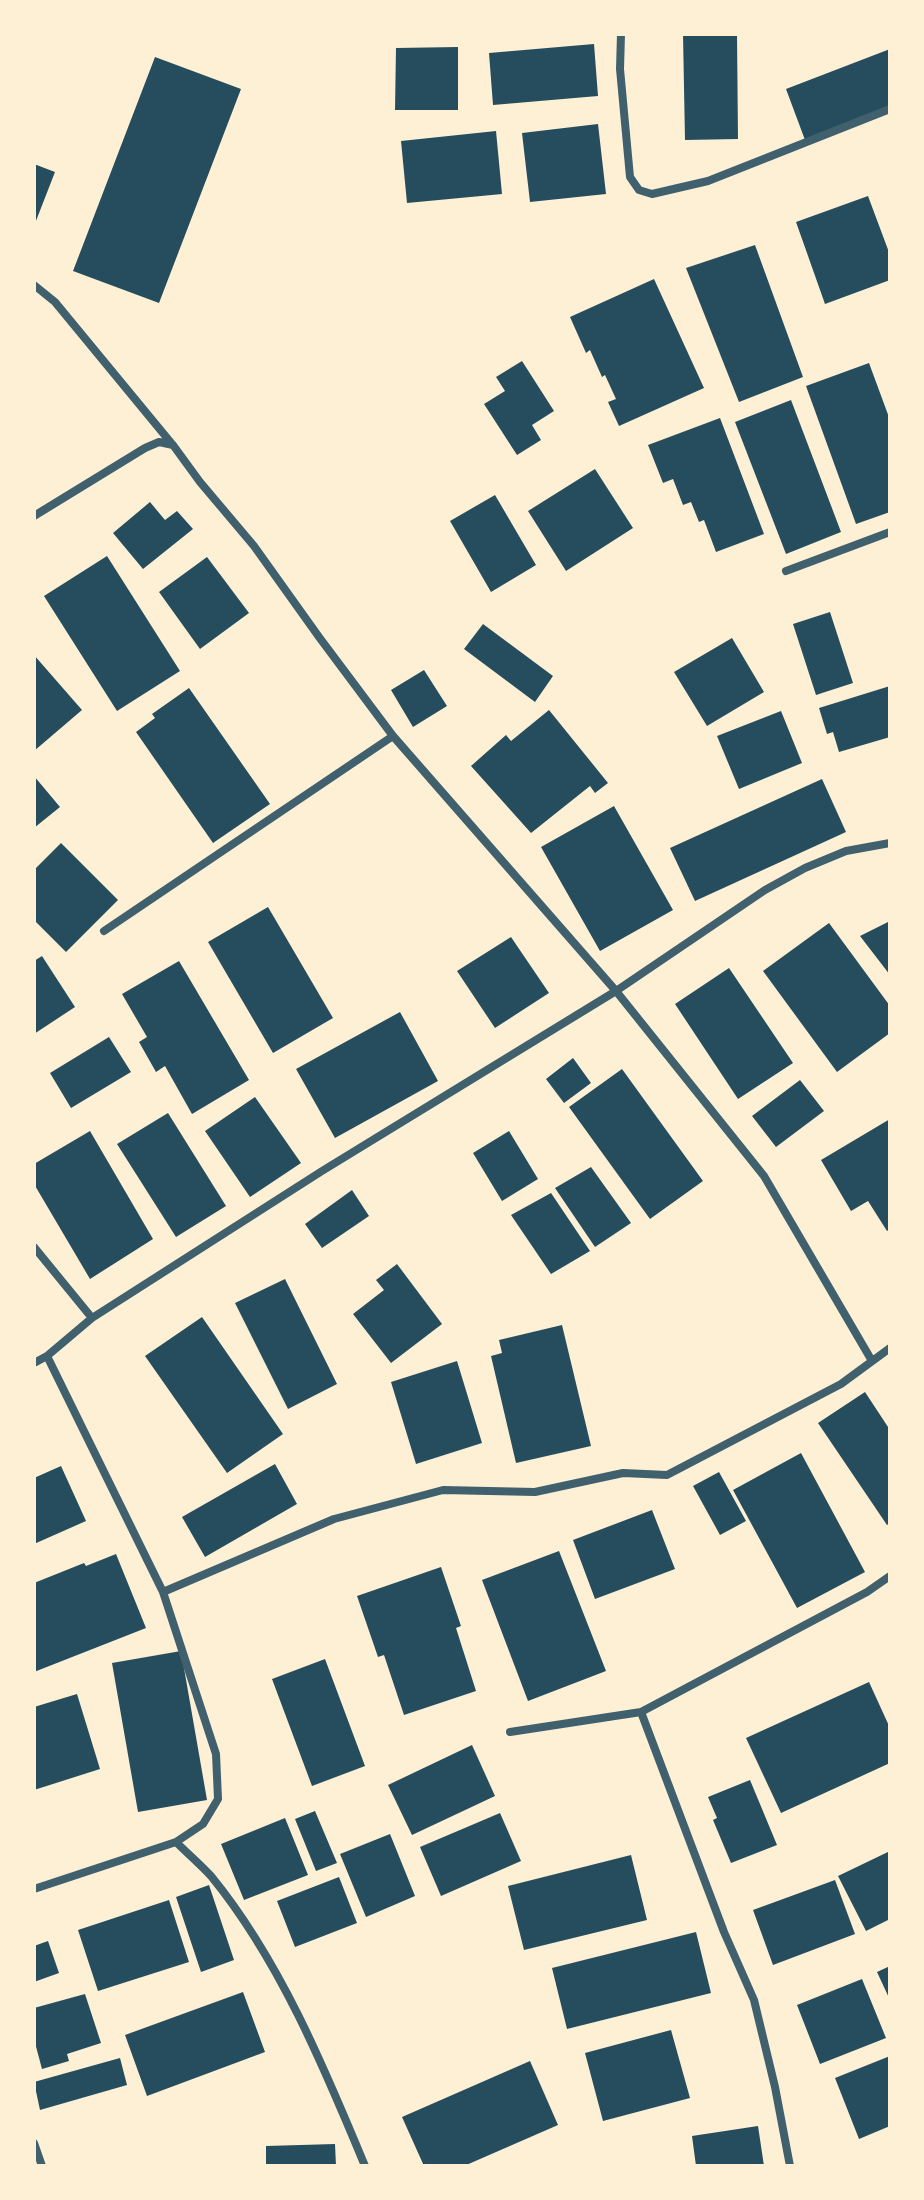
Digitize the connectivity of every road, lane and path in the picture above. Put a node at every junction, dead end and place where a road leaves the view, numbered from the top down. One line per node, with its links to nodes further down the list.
1 (621, 34): 2 (street)
2 (890, 109)
3 (34, 285): 4 (street)
4 (173, 445): 5 (street); 8 (street)
5 (34, 516)
6 (890, 532): 7 (street)
7 (786, 571)
8 (393, 736): 10 (street); 11 (street)
9 (890, 843): 11 (street)
10 (104, 931)
11 (616, 991): 13 (street); 16 (street)
12 (34, 1247): 13 (street)
13 (92, 1318): 15 (street)
14 (890, 1348): 16 (street)
15 (47, 1356): 17 (street); 19 (street)
16 (872, 1361): 19 (street)
17 (34, 1363)
18 (890, 1576): 20 (street)
19 (163, 1592): 22 (street)
20 (641, 1712): 21 (street); 27 (street)
21 (510, 1732)
22 (176, 1842): 23 (street); 26 (street)
23 (34, 1889)
24 (34, 2143): 25 (street)
25 (42, 2166)
26 (365, 2166)
27 (790, 2166)

